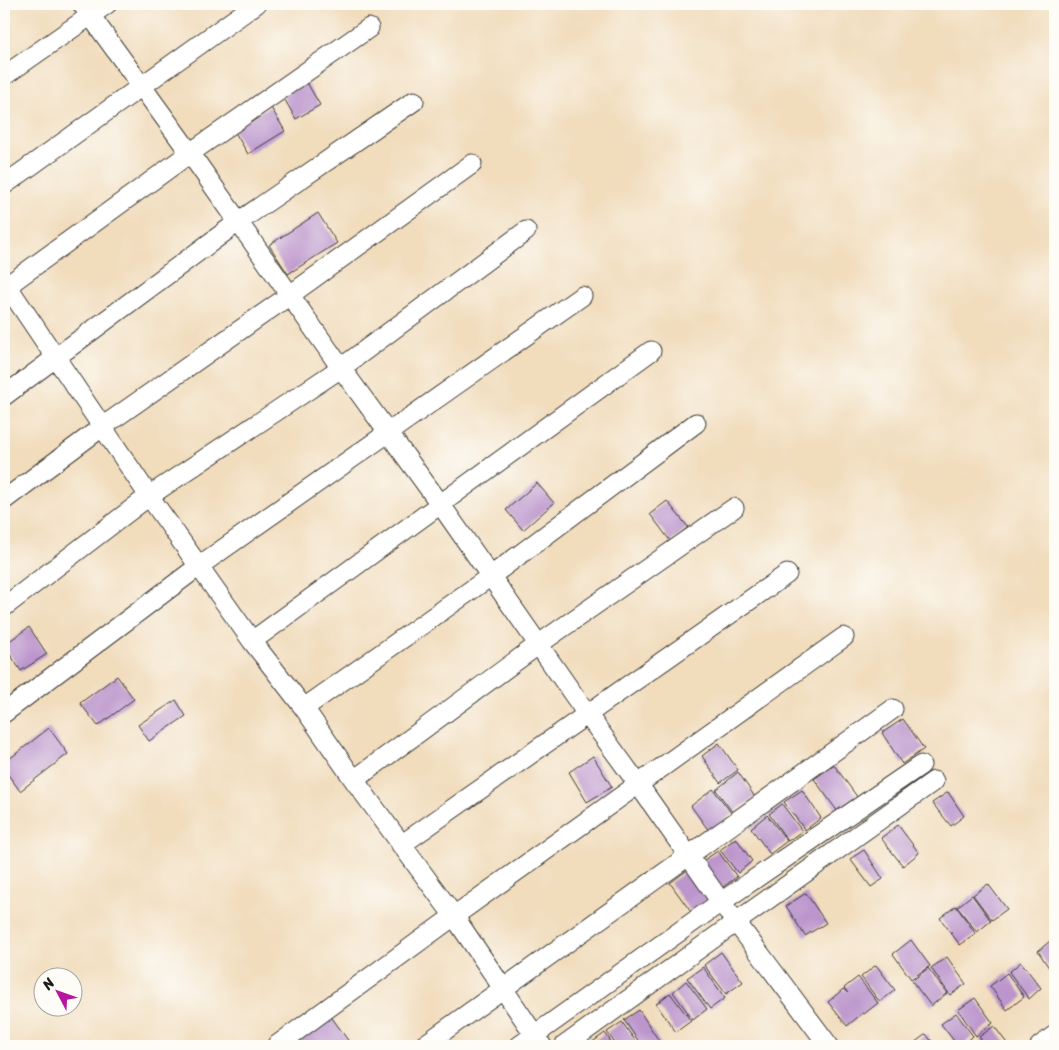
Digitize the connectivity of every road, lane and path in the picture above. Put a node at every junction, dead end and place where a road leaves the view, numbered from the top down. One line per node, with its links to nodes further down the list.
1 (107, 4): 3 (street)
2 (256, 4): 6 (street)
3 (86, 10): 5 (street); 6 (street)
4 (369, 28): 8 (street)
5 (4, 76)
6 (141, 87): 8 (street); 10 (street)
7 (414, 101): 11 (street)
8 (190, 153): 11 (street); 13 (street)
9 (472, 164): 14 (street)
10 (4, 185)
11 (238, 222): 14 (street); 17 (street)
12 (526, 231): 18 (street)
13 (5, 285): 17 (street)
14 (290, 295): 18 (street); 21 (street)
15 (582, 296): 22 (street)
16 (651, 351): 25 (street)
17 (56, 358): 19 (street); 21 (street)
18 (341, 368): 22 (street); 23 (street)
19 (4, 396)
20 (696, 423): 29 (street)
21 (102, 427): 23 (street); 24 (street)
22 (388, 432): 25 (street); 27 (street)
23 (149, 496): 27 (street); 30 (street)
24 (4, 500)
25 (441, 505): 29 (street); 32 (street)
26 (734, 508): 33 (street)
27 (199, 566): 32 (street); 36 (street)
28 (787, 574): 37 (street)
29 (491, 576): 33 (street); 34 (street)
30 (4, 607)
31 (844, 637): 41 (street)
32 (252, 641): 34 (street)
33 (539, 644): 37 (street); 39 (street)
34 (304, 708): 39 (street)
35 (893, 710): 43 (street)
36 (4, 713)
37 (587, 714): 41 (street); 42 (street)
38 (921, 765): 44 (street)
39 (354, 780): 42 (street)
40 (934, 781): 46 (street)
41 (638, 784): 43 (street); 45 (street)
42 (401, 845): 45 (street)
43 (689, 856): 44 (street); 47 (street)
44 (721, 902): 46 (street); 49 (street)
45 (454, 916): 47 (street); 50 (street)
46 (736, 922): 52 (street); 53 (street)
47 (503, 989): 49 (street); 51 (street)
48 (1055, 1035): 54 (street)
49 (532, 1043)
50 (276, 1046)
51 (423, 1046)
52 (564, 1046)
53 (830, 1046)
54 (1040, 1046)

